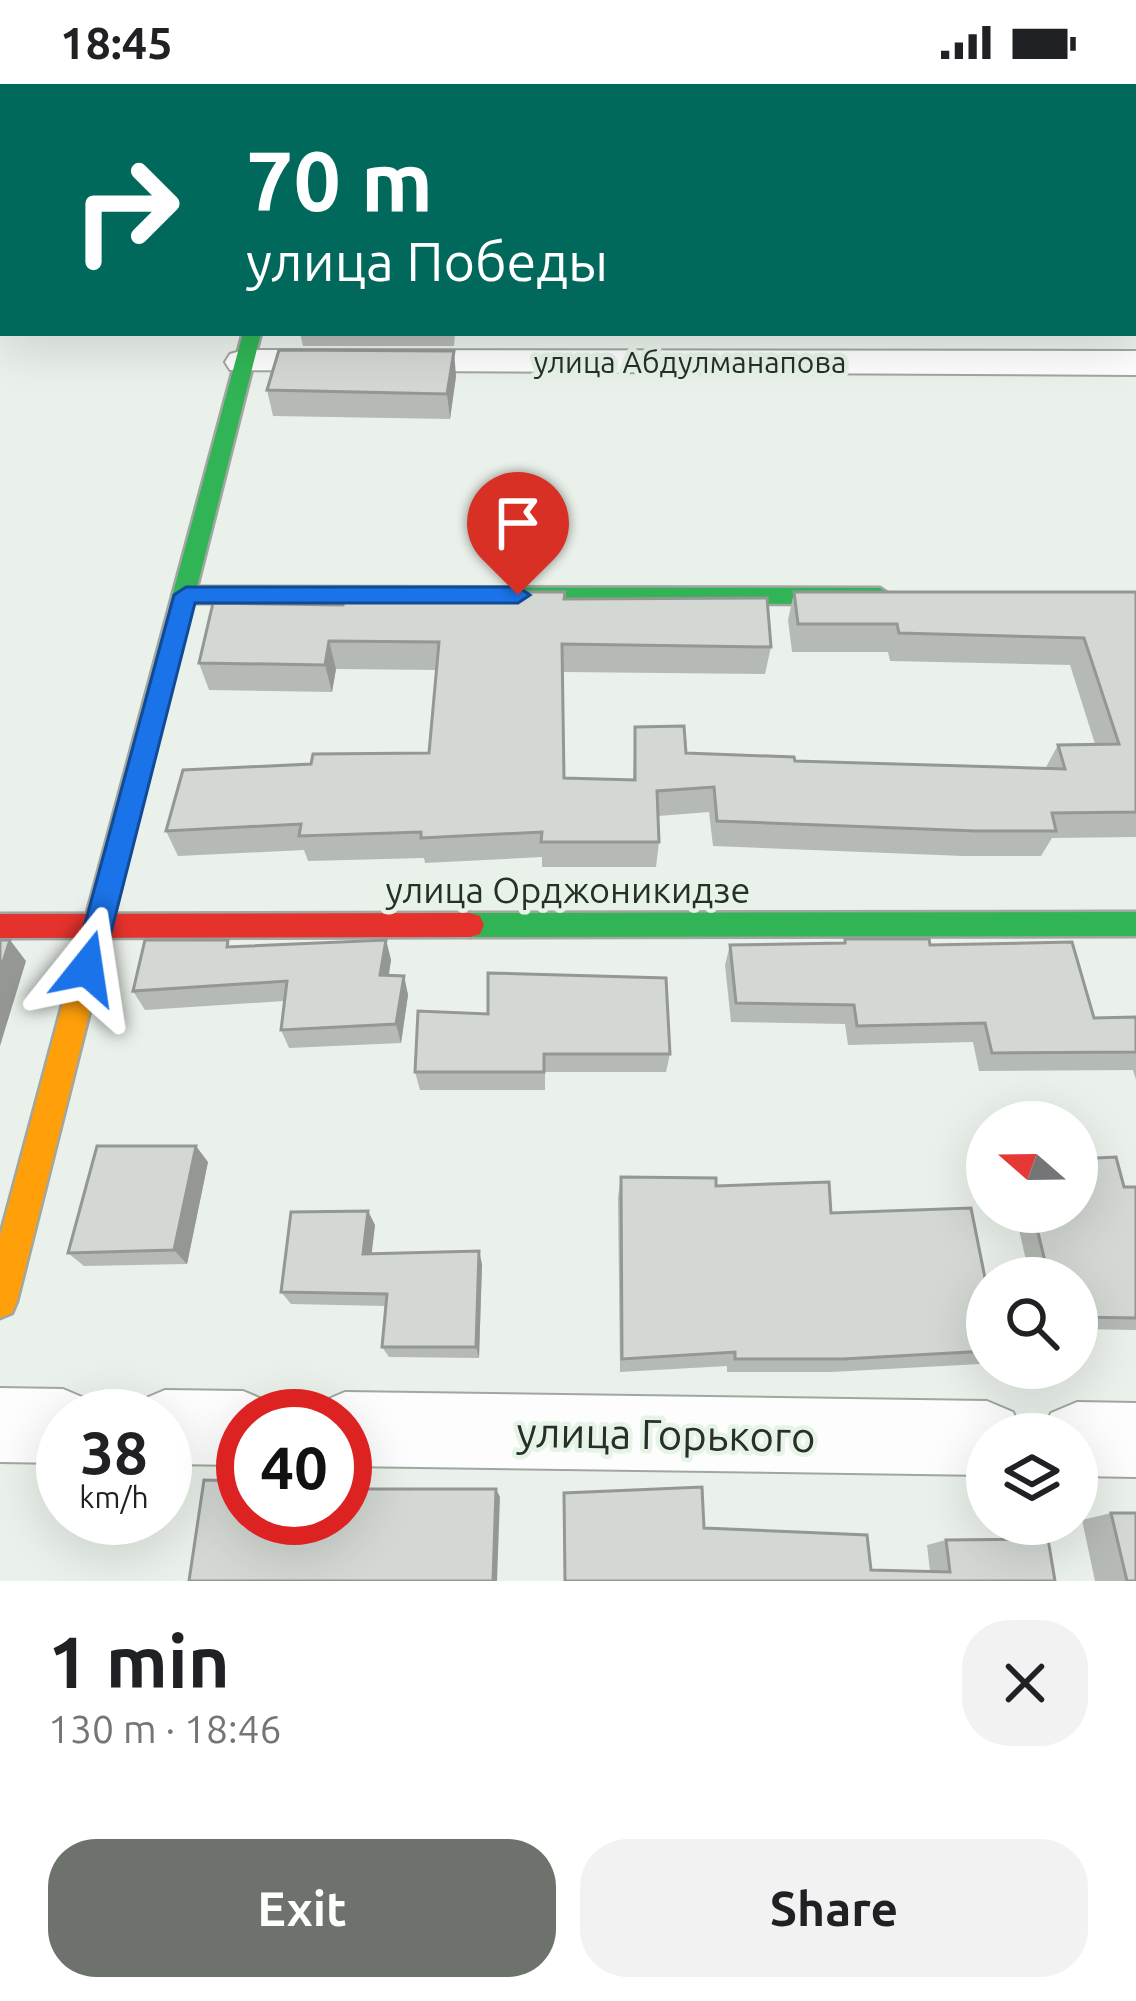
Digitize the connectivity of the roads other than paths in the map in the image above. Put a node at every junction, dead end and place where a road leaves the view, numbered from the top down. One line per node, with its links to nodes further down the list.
1 (248, 347): 2 (street, улица Абдулманапова); 3 (street)
2 (1136, 363)
3 (186, 595): 4 (street); 7 (street)
4 (898, 596)
5 (1136, 924): 7 (street, улица Орджоникидзе)
6 (0, 926): 7 (street, улица Орджоникидзе)
7 (98, 926): 8 (street)
8 (0, 1301)
9 (0, 1425): 10 (street)
10 (36, 1426)
11 (372, 1430): 12 (street, улица Горького)
12 (966, 1438)
13 (1098, 1439): 14 (street)
14 (1136, 1440)

